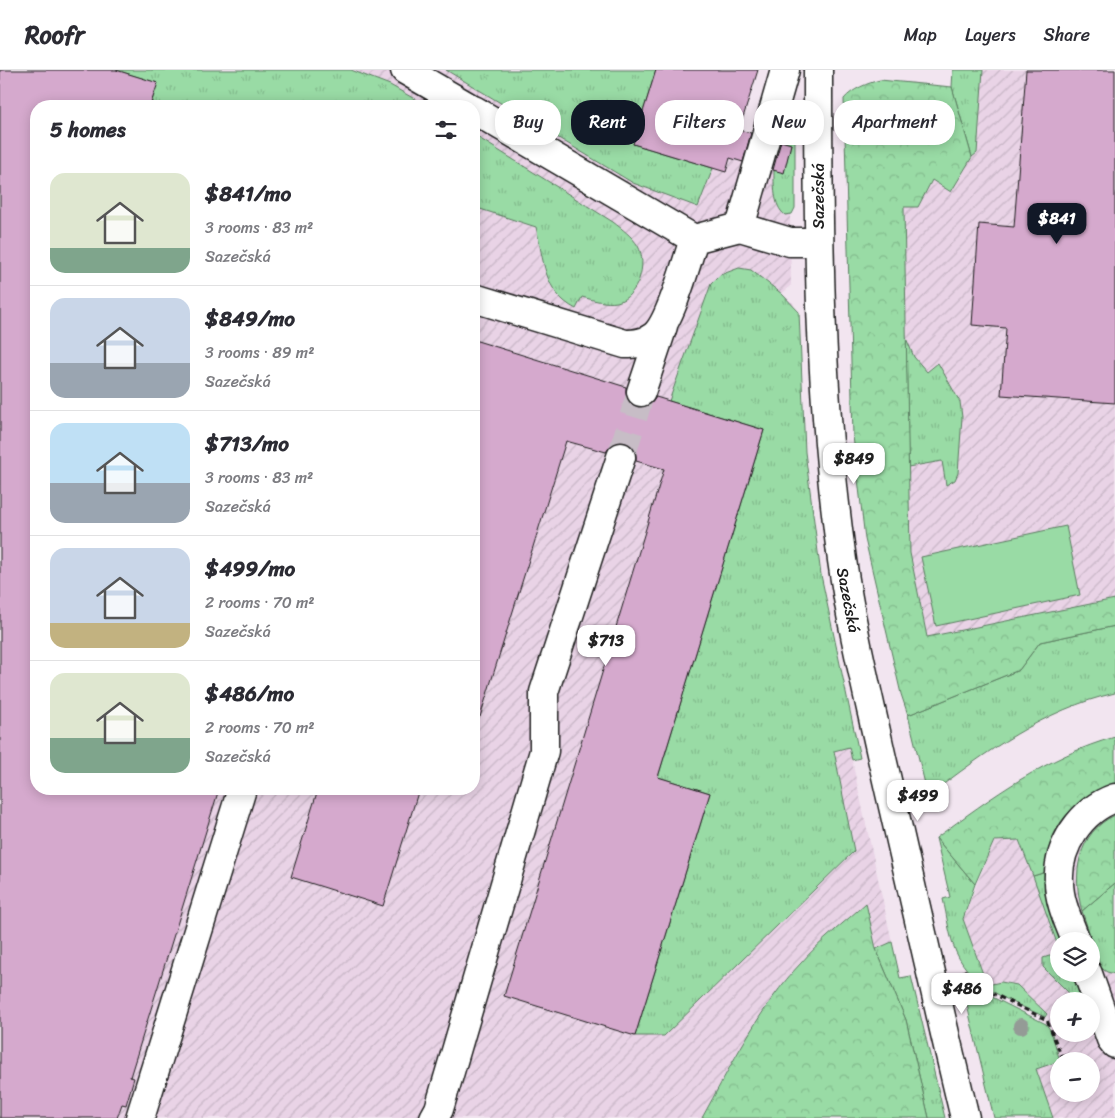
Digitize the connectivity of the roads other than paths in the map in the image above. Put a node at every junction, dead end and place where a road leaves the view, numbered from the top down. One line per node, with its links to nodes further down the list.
1 (405, 70): 4 (street)
2 (785, 70): 6 (street)
3 (818, 70): 8 (street, Sazečská)
4 (457, 100)
5 (480, 114): 7 (street)
6 (740, 228): 7 (street); 8 (street)
7 (694, 239): 10 (street)
8 (818, 242): 20 (street, Sazečská)
9 (480, 300): 10 (street)
10 (663, 326): 11 (street)
11 (641, 392)
12 (621, 457): 18 (street)
13 (240, 795): 19 (street)
14 (1115, 798): 15 (street)
15 (1073, 932)
16 (1091, 982): 17 (street)
17 (1115, 1044)
18 (439, 1115)
19 (140, 1118)
20 (965, 1118)

